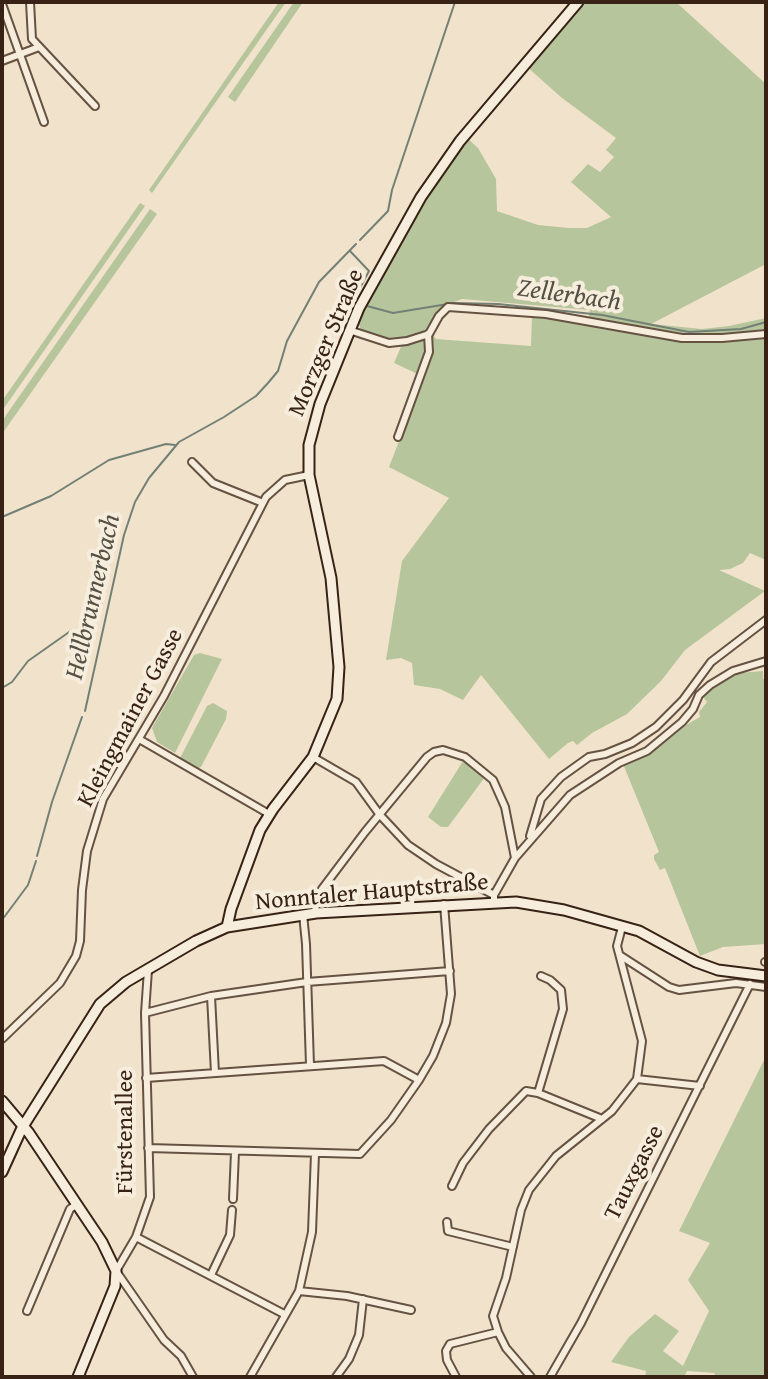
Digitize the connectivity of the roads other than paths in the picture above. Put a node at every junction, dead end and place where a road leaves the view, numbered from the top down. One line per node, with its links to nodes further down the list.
1 (30, 2): 4 (street)
2 (578, 2): 9 (street, Morzger Straße)
3 (2, 4): 5 (street)
4 (39, 47): 5 (street); 7 (street)
5 (20, 55): 6 (street); 8 (street)
6 (2, 61)
7 (95, 106)
8 (44, 122)
9 (349, 330): 10 (street); 14 (street, Morzger Straße)
10 (428, 334): 11 (street); 12 (street)
11 (766, 334)
12 (398, 437)
13 (192, 462): 15 (street)
14 (309, 475): 15 (street, Kleingmainer Gasse); 19 (street, Morzger Straße)
15 (263, 503): 18 (street, Kleingmainer Gasse)
16 (766, 620): 22 (street)
17 (766, 661): 22 (street)
18 (139, 739): 20 (street); 40 (street, Kleingmainer Gasse)
19 (313, 757): 20 (street, Morzger Straße); 21 (street)
20 (269, 814): 28 (street, Morzger Straße)
21 (380, 815): 23 (street); 24 (street); 26 (street)
22 (529, 840): 23 (street)
23 (515, 858): 24 (street)
24 (494, 898): 25 (street, Nonntaler Hauptstraße); 29 (street, Nonntaler Hauptstraße)
25 (444, 904): 26 (street, Nonntaler Hauptstraße); 32 (street)
26 (316, 913): 27 (street, Nonntaler Hauptstraße)
27 (303, 914): 28 (street, Nonntaler Hauptstraße); 35 (street)
28 (227, 927): 31 (street, Nonntaler Hauptstraße)
29 (622, 927): 30 (street); 34 (street, Nonntaler Hauptstraße)
30 (621, 956): 36 (street); 44 (street)
31 (148, 969): 39 (street, Fürstenallee); 50 (street, Nonntaler Hauptstraße)
32 (450, 971): 35 (street); 45 (street)
33 (541, 976): 47 (street)
34 (766, 976)
35 (307, 982): 38 (street); 41 (street)
36 (750, 984): 37 (street); 46 (street, Tauxgasse)
37 (766, 987)
38 (211, 996): 39 (street); 42 (street)
39 (145, 1013): 43 (street, Fürstenallee)
40 (2, 1039)
41 (310, 1065): 42 (street); 45 (street)
42 (215, 1073): 43 (street)
43 (146, 1078): 51 (street, Fürstenallee)
44 (637, 1079): 46 (street); 49 (street)
45 (419, 1080): 53 (street)
46 (700, 1086): 76 (street, Tauxgasse)
47 (538, 1093): 49 (street); 55 (street)
48 (2, 1101): 50 (street)
49 (602, 1119): 61 (street)
50 (22, 1128): 54 (street, Nonntaler Hauptstraße); 57 (street)
51 (148, 1148): 52 (street); 60 (street, Fürstenallee)
52 (235, 1152): 53 (street); 56 (street)
53 (315, 1154): 64 (street)
54 (2, 1172)
55 (452, 1186)
56 (233, 1199)
57 (77, 1204): 62 (street); 67 (street)
58 (232, 1210): 63 (street)
59 (447, 1222): 61 (street)
60 (136, 1237): 62 (street, Fürstenallee); 63 (street)
61 (513, 1247): 69 (street)
62 (116, 1271): 70 (street, Fürstenallee); 71 (street)
63 (211, 1275): 68 (street)
64 (299, 1291): 65 (street); 68 (street)
65 (363, 1299): 66 (street); 73 (street)
66 (411, 1310)
67 (27, 1311)
68 (284, 1314): 72 (street)
69 (498, 1332): 74 (street); 75 (street)
70 (78, 1377)
71 (193, 1377)
72 (250, 1377)
73 (336, 1377)
74 (456, 1377)
75 (531, 1377)
76 (550, 1377)

